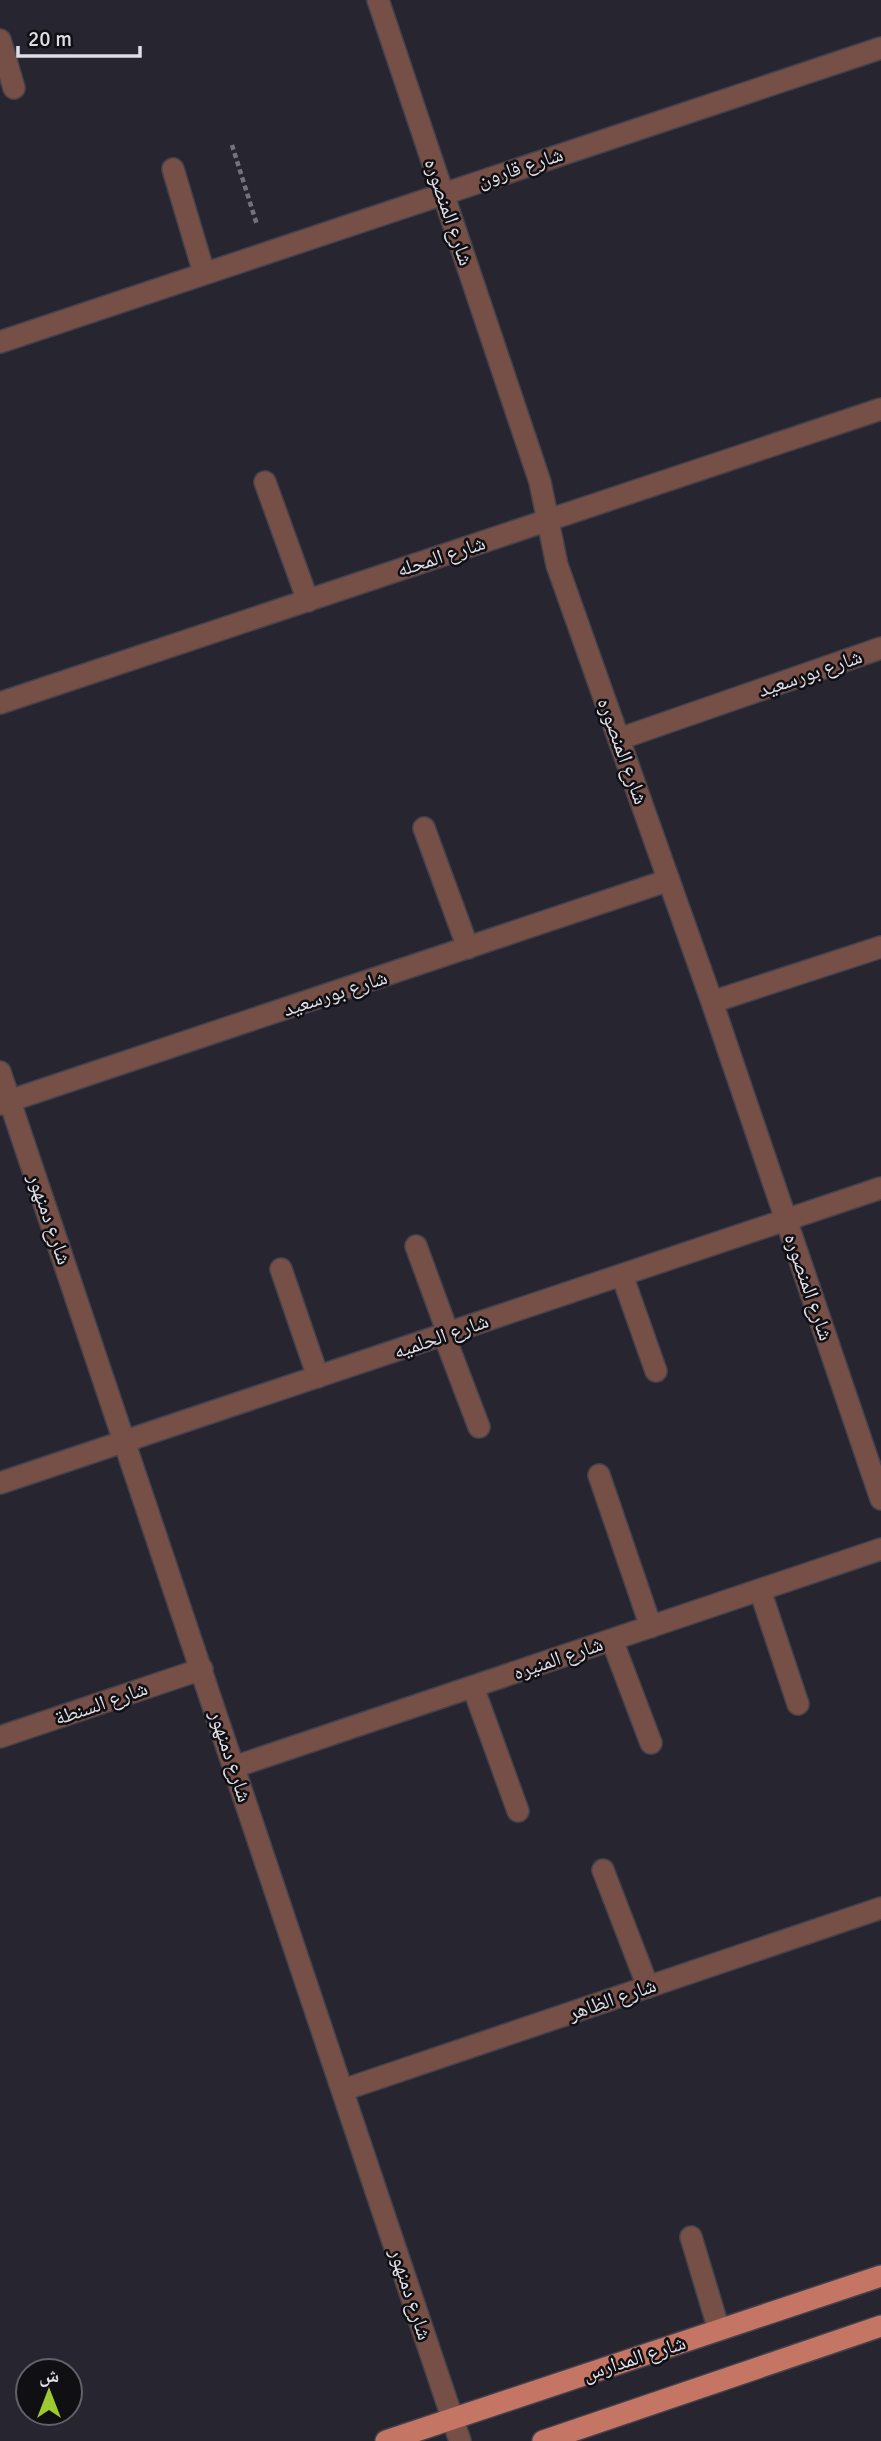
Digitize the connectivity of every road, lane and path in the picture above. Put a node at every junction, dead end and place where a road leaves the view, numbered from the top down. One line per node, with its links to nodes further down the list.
1 (378, 0): 7 (street, شارع المنصوره)
2 (0, 40): 4 (street)
3 (881, 48): 7 (street, شارع قارون)
4 (14, 88)
5 (232, 145): 8 (path)
6 (173, 169): 9 (street)
7 (442, 193): 8 (street, شارع قارون); 13 (street, شارع المنصوره)
8 (266, 253): 9 (street, شارع قارون)
9 (204, 274): 10 (street, شارع قارون)
10 (0, 342)
11 (881, 409): 13 (street, شارع المحله)
12 (265, 482): 14 (street)
13 (547, 521): 14 (street, شارع المحله); 17 (street, شارع المنصوره)
14 (308, 601): 16 (street, شارع المحله)
15 (881, 648): 17 (street, شارع بورسعيد)
16 (0, 703)
17 (619, 739): 19 (street, شارع المنصوره)
18 (424, 828): 21 (street)
19 (669, 880): 21 (street, شارع بورسعيد); 22 (street, شارع المنصوره)
20 (881, 947): 22 (street)
21 (468, 948): 24 (street, شارع بورسعيد)
22 (712, 1002): 26 (street, شارع المنصوره)
23 (0, 1072): 24 (street, شارع دمنهور)
24 (5, 1103): 34 (street, شارع دمنهور)
25 (881, 1188): 26 (street, شارع الحلميه)
26 (787, 1220): 29 (street, شارع الحلميه); 37 (street, شارع المنصوره)
27 (416, 1246): 30 (street)
28 (281, 1269): 32 (street)
29 (622, 1275): 30 (street, شارع الحلميه); 31 (street)
30 (446, 1334): 32 (street, شارع الحلميه); 33 (street)
31 (656, 1371)
32 (318, 1377): 34 (street, شارع الحلميه)
33 (479, 1427)
34 (126, 1441): 36 (street, شارع الحلميه); 42 (street, شارع دمنهور)
35 (599, 1475): 40 (street)
36 (0, 1483)
37 (881, 1499)
38 (881, 1549): 39 (street, شارع المنيره)
39 (760, 1590): 40 (street, شارع المنيره); 44 (street)
40 (651, 1627): 41 (street, شارع المنيره)
41 (612, 1640): 43 (street, شارع المنيره); 46 (street)
42 (202, 1669): 45 (street, شارع السنطة); 47 (street, شارع دمنهور)
43 (473, 1687): 47 (street, شارع المنيره); 48 (street)
44 (799, 1704)
45 (0, 1737)
46 (651, 1743)
47 (234, 1767): 52 (street, شارع دمنهور)
48 (518, 1811)
49 (603, 1870): 51 (street)
50 (881, 1908): 51 (street, شارع الظاهر)
51 (649, 1987): 52 (street, شارع الظاهر)
52 (343, 2090): 57 (street, شارع دمنهور)
53 (691, 2237): 56 (street)
54 (881, 2276): 56 (main road, شارع المدارس)
55 (881, 2326): 60 (main road)
56 (719, 2330): 57 (main road, شارع المدارس)
57 (453, 2419): 58 (main road, شارع المدارس); 59 (street, شارع دمنهور)
58 (386, 2441)
59 (460, 2441)
60 (543, 2441)

